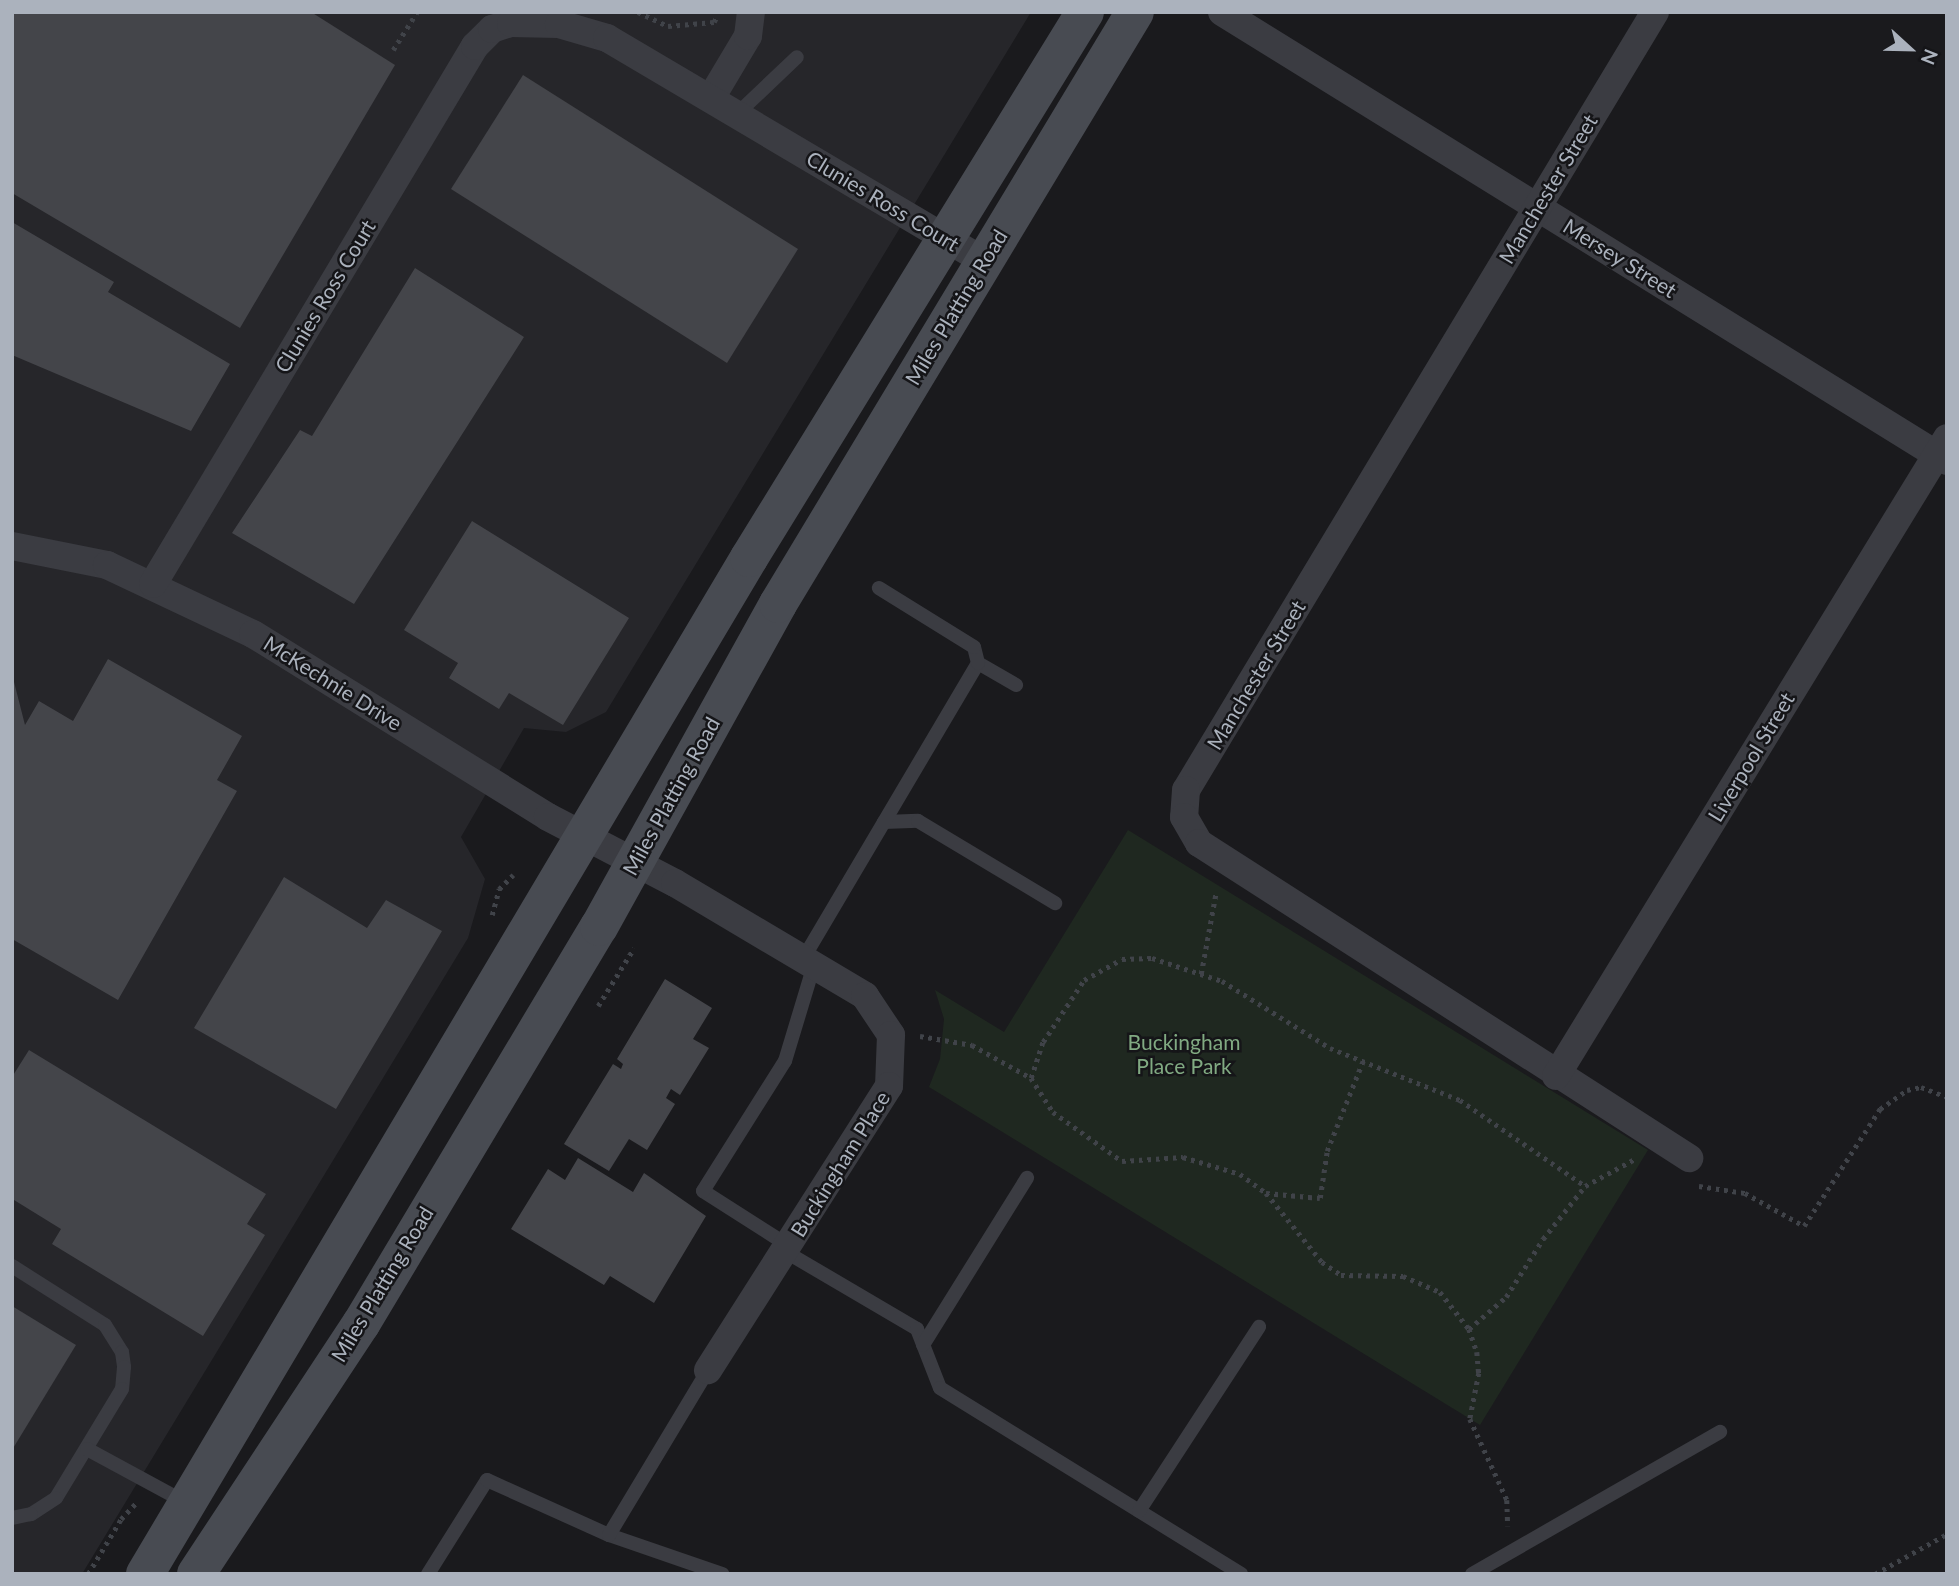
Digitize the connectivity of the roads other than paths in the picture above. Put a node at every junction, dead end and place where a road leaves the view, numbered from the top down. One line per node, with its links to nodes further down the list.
1 (751, 12): 8 (street)
2 (1085, 12): 11 (main road)
3 (1135, 12): 12 (main road, Miles Platting Road)
4 (1222, 12): 10 (street, Mersey Street)
5 (1655, 12): 10 (street, Manchester Street)
6 (512, 18): 8 (street, Clunies Ross Court); 15 (street, Clunies Ross Court)
7 (797, 57): 9 (lane)
8 (711, 98): 9 (street, Clunies Ross Court)
9 (737, 113): 11 (street, Clunies Ross Court)
10 (1537, 207): 13 (street, Mersey Street); 24 (street, Manchester Street)
11 (944, 238): 12 (street, Clunies Ross Court); 20 (main road)
12 (984, 260): 21 (main road, Miles Platting Road)
13 (1943, 452): 24 (street, Liverpool Street)
14 (12, 547): 15 (street, McKechnie Drive)
15 (153, 584): 20 (street, McKechnie Drive)
16 (879, 588): 17 (lane)
17 (978, 663): 18 (lane); 19 (lane)
18 (1016, 685)
19 (884, 822): 22 (lane); 23 (lane)
20 (584, 834): 21 (street, McKechnie Drive); 34 (main road)
21 (635, 862): 23 (street); 39 (main road, Miles Platting Road)
22 (1055, 903)
23 (808, 962): 27 (street, Buckingham Place); 27 (lane)
24 (1556, 1076): 25 (street, Manchester Street)
25 (1678, 1151)
26 (1027, 1178): 30 (lane)
27 (788, 1249): 30 (lane); 31 (street, Buckingham Place)
28 (12, 1266): 33 (lane)
29 (1259, 1327): 35 (lane)
30 (923, 1345): 35 (lane)
31 (708, 1370): 37 (lane)
32 (1720, 1432): 43 (lane)
33 (87, 1449): 34 (lane); 36 (lane)
34 (185, 1502): 38 (main road)
35 (1139, 1511): 42 (lane)
36 (12, 1518)
37 (609, 1535): 40 (lane); 41 (lane)
38 (145, 1574)
39 (196, 1574)
40 (428, 1574)
41 (722, 1574)
42 (1241, 1574)
43 (1472, 1574)

